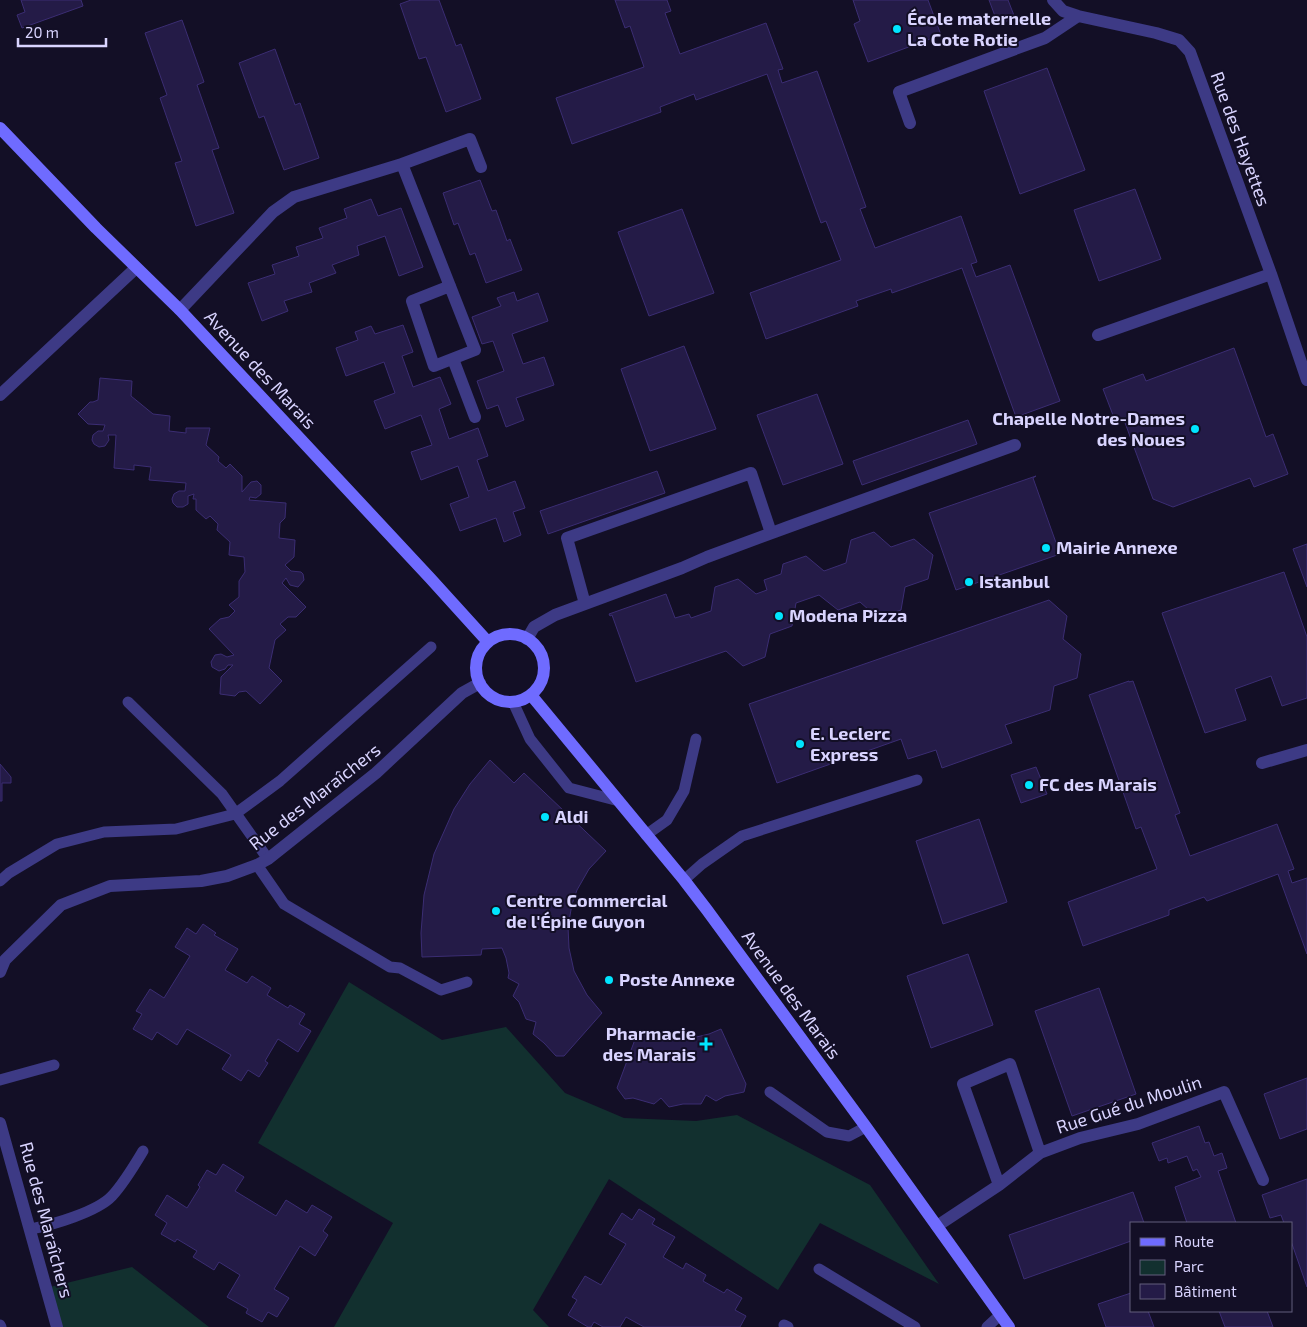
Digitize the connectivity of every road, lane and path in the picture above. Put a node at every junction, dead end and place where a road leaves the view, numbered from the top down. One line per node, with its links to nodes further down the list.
1 (1053, 0): 2 (street, Rue des Hayettes)
2 (1078, 16): 3 (street); 8 (street, Rue des Hayettes)
3 (910, 123)
4 (0, 128): 7 (street, Avenue des Marais)
5 (402, 164): 6 (street); 9 (street); 10 (street)
6 (481, 167)
7 (136, 268): 10 (street, Avenue des Marais); 14 (street)
8 (1271, 274): 11 (street); 13 (street, Rue des Hayettes)
9 (450, 286): 12 (street); 12 (street)
10 (180, 310): 20 (street, Avenue des Marais)
11 (1098, 335)
12 (453, 359): 15 (street)
13 (1307, 380)
14 (0, 395)
15 (475, 417)
16 (1014, 444): 17 (street)
17 (771, 533): 18 (street); 18 (street)
18 (585, 604): 19 (street)
19 (528, 639): 20 (street); 23 (street)
20 (488, 642): 22 (street)
21 (431, 647): 31 (lane)
22 (480, 683): 25 (street); 33 (street, Rue des Maraîchers)
23 (531, 695): 25 (street); 30 (street, Avenue des Marais)
24 (128, 702): 31 (lane)
25 (513, 702): 30 (lane)
26 (696, 739): 32 (lane)
27 (1307, 750): 28 (street)
28 (1262, 763)
29 (917, 780): 34 (lane)
30 (619, 801): 32 (street, Avenue des Marais)
31 (235, 814): 33 (lane); 35 (lane)
32 (646, 835): 34 (street, Avenue des Marais)
33 (262, 862): 36 (street, Rue des Maraîchers); 37 (lane)
34 (684, 880): 42 (street, Avenue des Marais)
35 (0, 881)
36 (0, 972)
37 (467, 982)
38 (54, 1065): 39 (lane)
39 (0, 1080)
40 (770, 1092): 42 (lane)
41 (0, 1122): 48 (street, Rue des Maraîchers)
42 (866, 1127): 47 (street, Avenue des Marais)
43 (143, 1151): 48 (lane)
44 (1040, 1153): 45 (street, Rue Gué du Moulin); 46 (street, Rue Gué du Moulin); 46 (street, Rue Gué du Moulin)
45 (1263, 1180)
46 (999, 1185): 47 (street, Rue Gué du Moulin)
47 (937, 1226): 50 (street, Avenue des Marais)
48 (31, 1229): 51 (street, Rue des Maraîchers)
49 (819, 1269): 52 (lane)
50 (1000, 1315): 53 (lane); 54 (street, Avenue des Marais)
51 (57, 1327)
52 (915, 1327)
53 (987, 1327)
54 (1009, 1327)

